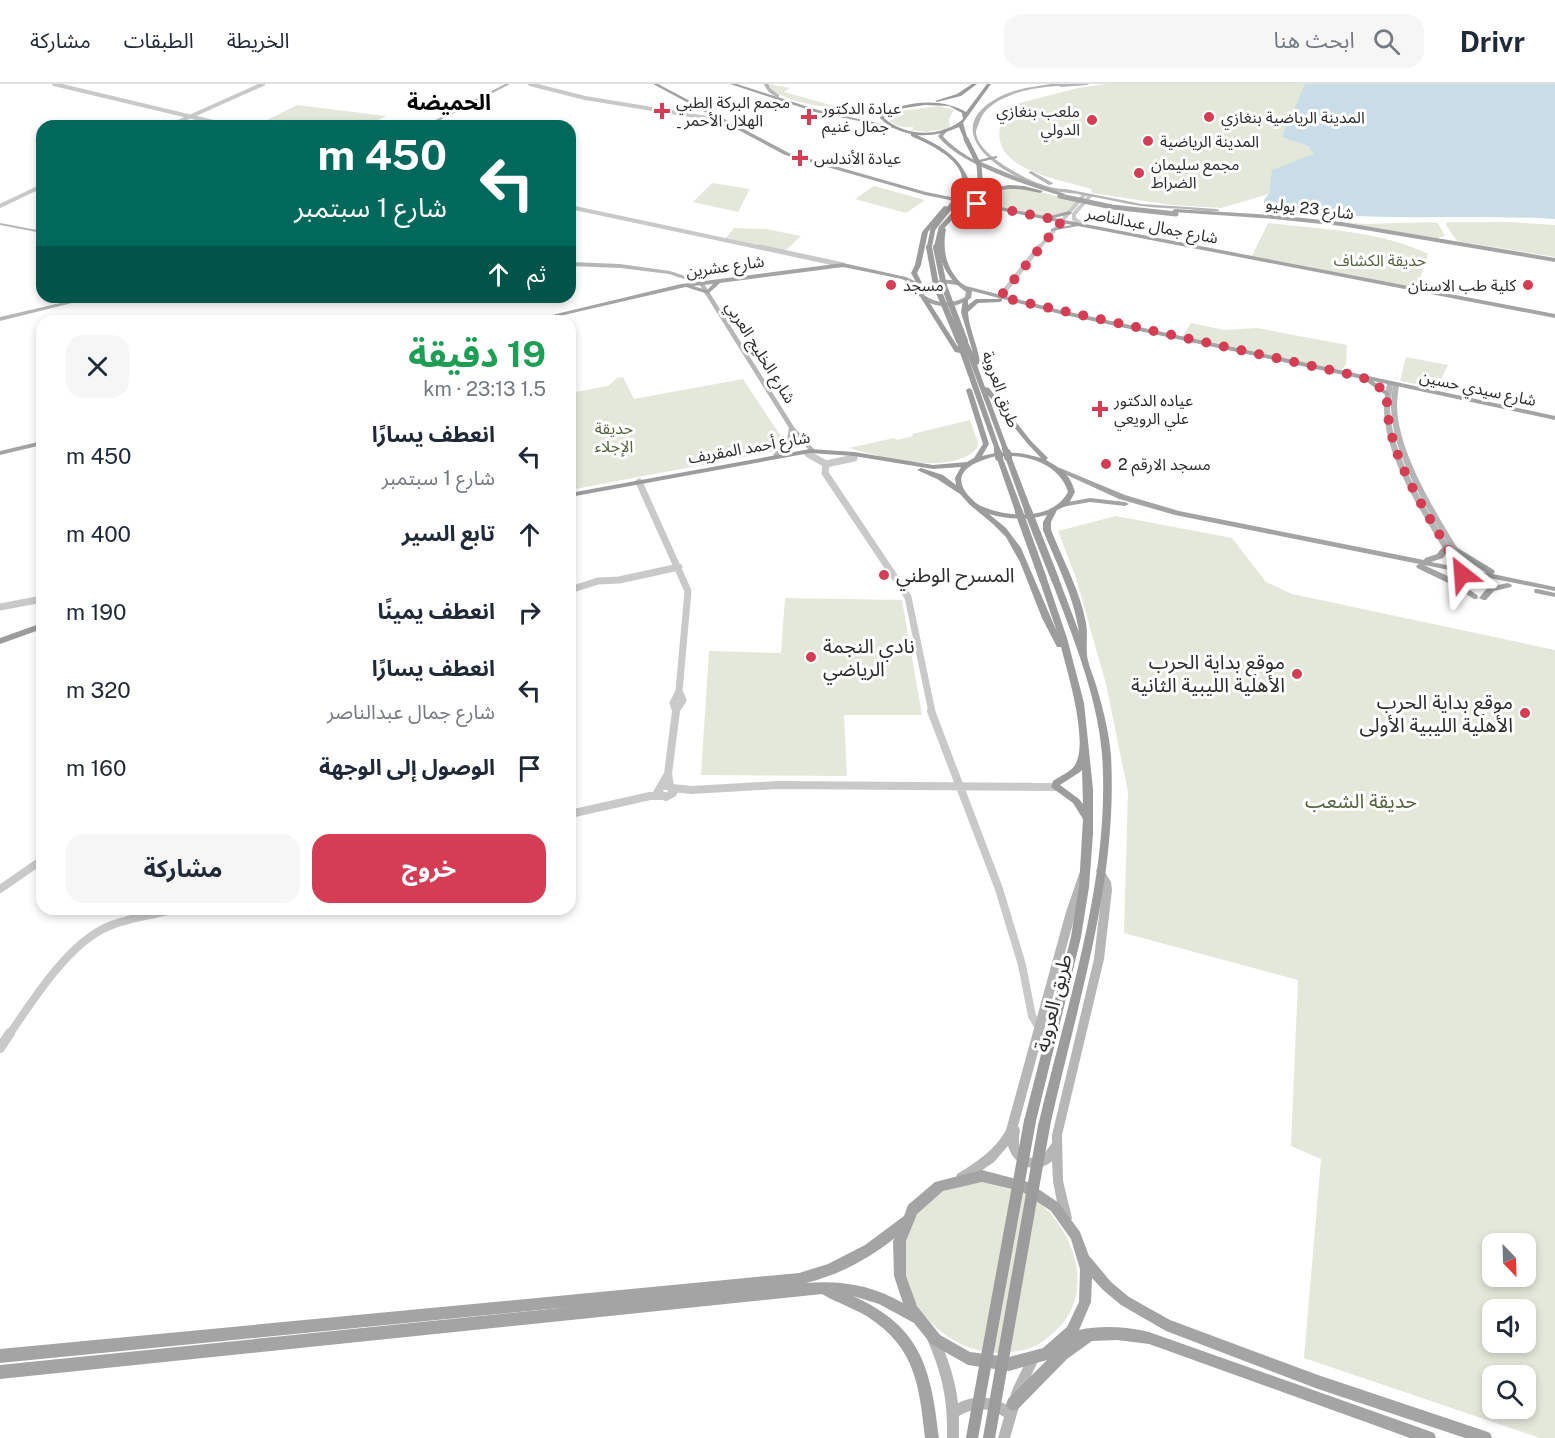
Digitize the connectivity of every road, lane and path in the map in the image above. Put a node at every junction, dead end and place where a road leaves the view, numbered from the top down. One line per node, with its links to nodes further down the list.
1 (54, 84): 18 (street)
2 (263, 84): 18 (street)
3 (508, 84): 21 (main road)
4 (530, 84): 17 (street)
5 (655, 84): 17 (main road, شارع جمال عبدالناصر)
6 (732, 84): 23 (main road)
7 (741, 84): 13 (main road)
8 (766, 84): 13 (main road)
9 (975, 84): 14 (highway)
10 (989, 84): 16 (highway)
11 (1064, 84): 27 (main road)
12 (1086, 84): 27 (main road)
13 (778, 96): 15 (main road)
14 (916, 105): 15 (highway); 16 (highway)
15 (897, 108): 23 (highway)
16 (966, 115): 22 (highway)
17 (718, 116): 43 (main road, شارع جمال عبدالناصر)
18 (191, 117): 19 (street); 20 (street)
19 (184, 120)
20 (204, 120)
21 (438, 120)
22 (961, 123): 25 (highway); 38 (highway, bridge)
23 (893, 127): 24 (highway)
24 (903, 130): 25 (highway); 26 (highway)
25 (946, 130): 28 (main road, شارع 23 يوليو)
26 (932, 144): 32 (main road, شارع 23 يوليو); 33 (highway)
27 (993, 158): 28 (main road); 30 (main road); 34 (main road)
28 (976, 161): 35 (main road, شارع 23 يوليو)
29 (1031, 172): 30 (main road)
30 (1058, 187): 34 (main road)
31 (36, 189): 37 (street)
32 (1040, 191): 35 (main road, شارع 23 يوليو); 38 (highway, bridge)
33 (962, 192): 59 (highway, bridge); 71 (highway, bridge)
34 (1071, 192): 36 (main road)
35 (1061, 195): 42 (main road, شارع 23 يوليو, bridge)
36 (1087, 195): 40 (main road); 41 (street); 49 (street)
37 (0, 206)
38 (962, 207): 46 (highway, bridge)
39 (576, 208): 55 (street)
40 (1217, 210): 44 (main road)
41 (1070, 213): 43 (main road); 45 (street)
42 (1176, 213): 44 (main road, شارع 23 يوليو); 50 (main road, شارع 23 يوليو)
43 (1041, 218): 45 (main road, شارع جمال عبدالناصر)
44 (1298, 219): 53 (main road, شارع 23 يوليو)
45 (1062, 221): 49 (main road, شارع جمال عبدالناصر); 51 (street)
46 (945, 223): 58 (highway, bridge); 71 (highway, bridge)
47 (0, 224): 52 (main road)
48 (1275, 224): 50 (main road)
49 (1083, 225): 51 (main road); 69 (main road, شارع جمال عبدالناصر)
50 (1334, 227): 53 (main road, شارع 23 يوليو)
51 (1053, 230): 65 (street)
52 (36, 231)
53 (1555, 262)
54 (576, 264): 57 (main road)
55 (843, 265): 56 (main road, شارع عشرين); 59 (main road, شارع عشرين)
56 (724, 279): 57 (main road, شارع عشرين); 62 (main road)
57 (701, 283): 60 (main road, شارع عشرين); 62 (main road, شارع الخليج العربي)
58 (959, 284): 59 (main road); 61 (main road)
59 (921, 285): 63 (main road)
60 (681, 286): 62 (main road); 68 (main road, شارع عشرين)
61 (967, 288): 64 (main road); 65 (main road)
62 (708, 292): 81 (main road, شارع الخليج العربي)
63 (924, 298): 64 (main road); 72 (highway)
64 (967, 299): 65 (main road); 67 (highway)
65 (1000, 299): 67 (highway); 74 (main road, شارع سيدي حسين)
66 (68, 303): 70 (main road)
67 (964, 312): 73 (highway)
68 (556, 315)
69 (1555, 316)
70 (0, 319)
71 (962, 341): 72 (highway, طريق العروبة); 73 (highway, طريق العروبة)
72 (968, 370): 76 (highway, طريق العروبة)
73 (977, 371): 75 (highway, طريق العروبة)
74 (1362, 377): 77 (main road, شارع سيدي حسين); 79 (main road)
75 (980, 380): 89 (highway); 109 (highway, طريق العروبة, bridge)
76 (972, 382): 87 (highway); 110 (highway, طريق العروبة, bridge)
77 (1393, 383): 78 (main road, شارع سيدي حسين); 79 (main road)
78 (1409, 386): 79 (main road); 80 (main road, شارع سيدي حسين)
79 (1390, 394): 97 (main road)
80 (1555, 418)
81 (792, 428): 83 (main road, شارع الخليج العربي); 85 (main road, شارع الخليج العربي)
82 (36, 444): 84 (main road)
83 (810, 452): 85 (highway, شارع أحمد المقريف); 86 (highway, شارع أحمد المقريف); 87 (highway, شارع أحمد المقريف); 88 (street); 91 (highway, شارع أحمد المقريف)
84 (0, 453)
85 (776, 455): 91 (highway, شارع أحمد المقريف)
86 (854, 458): 88 (street); 92 (highway, شارع أحمد المقريف)
87 (971, 462): 89 (highway); 92 (highway)
88 (826, 464): 112 (street)
89 (1052, 464): 90 (highway)
90 (1060, 470): 94 (highway); 98 (main road)
91 (640, 483): 93 (highway, شارع أحمد المقريف); 99 (street)
92 (962, 493): 95 (highway)
93 (576, 495)
94 (1062, 505): 96 (highway); 98 (main road)
95 (980, 507): 96 (highway); 110 (highway)
96 (1054, 510): 109 (highway)
97 (1452, 548): 98 (main road); 100 (main road); 101 (main road)
98 (1421, 563): 100 (main road); 101 (main road)
99 (679, 567): 102 (street); 114 (street)
100 (1464, 572): 101 (main road)
101 (1506, 581): 103 (main road); 104 (main road)
102 (576, 587)
103 (1555, 589)
104 (1555, 595)
105 (36, 600): 106 (street)
106 (0, 607)
107 (36, 626): 108 (highway)
108 (0, 639)
109 (1082, 656): 119 (highway, طريق العروبة)
110 (1069, 659): 111 (highway, طريق العروبة)
111 (1084, 751): 113 (highway); 116 (highway, طريق العروبة)
112 (960, 785): 113 (street); 114 (street); 122 (street)
113 (1056, 785): 116 (highway)
114 (663, 791): 115 (street)
115 (576, 813)
116 (1088, 818): 118 (highway, طريق العروبة)
117 (36, 864): 120 (street)
118 (1086, 869): 122 (main road); 144 (highway, طريق العروبة, bridge)
119 (1100, 871): 125 (main road); 145 (highway, طريق العروبة, bridge)
120 (0, 889)
121 (152, 915): 123 (street)
122 (1039, 1028): 124 (main road)
123 (0, 1048)
124 (1014, 1123): 125 (main road); 126 (main road)
125 (1056, 1145): 127 (main road)
126 (961, 1178): 127 (main road); 128 (main road)
127 (1066, 1219): 129 (main road)
128 (906, 1221): 131 (main road); 135 (main road)
129 (1085, 1260): 134 (main road); 148 (main road)
130 (823, 1288): 131 (main road); 137 (main road); 142 (main road)
131 (915, 1317): 133 (main road)
132 (1095, 1334): 134 (main road); 140 (main road); 147 (main road)
133 (932, 1336): 136 (main road); 141 (main road)
134 (1062, 1342): 136 (main road)
135 (0, 1356)
136 (1033, 1359): 140 (main road)
137 (20, 1370): 138 (main road); 139 (main road)
138 (0, 1372)
139 (0, 1379)
140 (1012, 1409): 141 (main road); 146 (main road)
141 (954, 1412): 143 (main road)
142 (932, 1438)
143 (953, 1438)
144 (972, 1438)
145 (988, 1438)
146 (1004, 1438)
147 (1429, 1438)
148 (1485, 1438)

